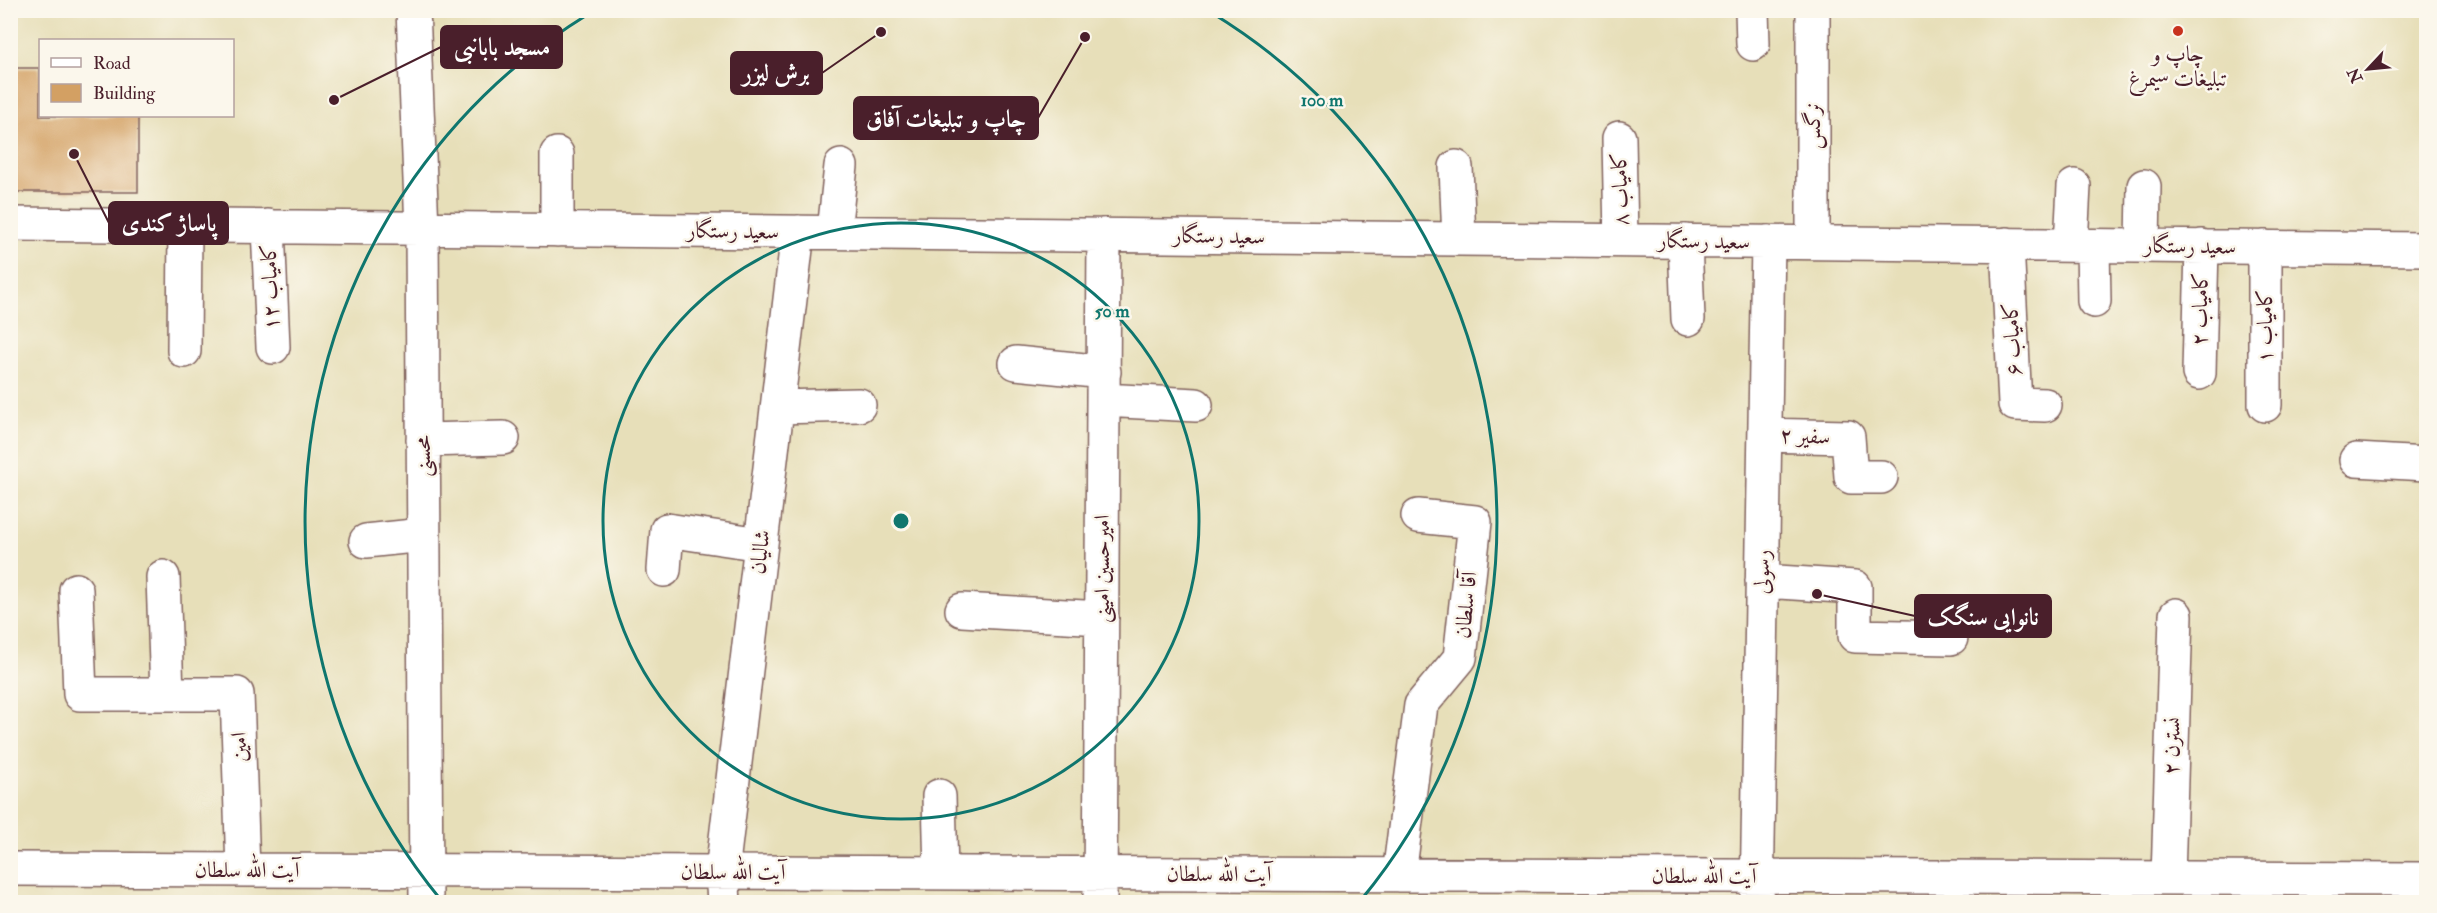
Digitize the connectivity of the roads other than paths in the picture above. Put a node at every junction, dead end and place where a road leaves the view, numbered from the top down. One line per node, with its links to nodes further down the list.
1 (413, 10): 14 (street, محسنی)
2 (1752, 10): 4 (street)
3 (1813, 10): 23 (street, نرگس)
4 (1753, 44)
5 (1619, 138): 20 (street, کامیاب ۸)
6 (557, 153): 15 (street)
7 (841, 166): 17 (street)
8 (1456, 167): 19 (street)
9 (2074, 186): 25 (street)
10 (2144, 186): 26 (street)
11 (10, 224): 12 (street, سعید رستگار)
12 (185, 226): 13 (street, سعید رستگار); 33 (street)
13 (268, 226): 14 (street, سعید رستگار); 32 (street, کامیاب ۱۲)
14 (422, 228): 15 (street, سعید رستگار); 44 (street, محسنی)
15 (557, 230): 16 (street, سعید رستگار)
16 (798, 232): 17 (street, سعید رستگار); 41 (street, شالیان)
17 (834, 232): 18 (street, سعید رستگار)
18 (1104, 235): 19 (street, سعید رستگار); 36 (street, امیرحسین امینی)
19 (1459, 239): 20 (street, سعید رستگار)
20 (1621, 240): 21 (street, سعید رستگار)
21 (1685, 241): 22 (street, سعید رستگار); 31 (street)
22 (1768, 242): 23 (street, سعید رستگار); 42 (street, رسولی)
23 (1813, 242): 24 (street, سعید رستگار)
24 (2007, 244): 25 (street, سعید رستگار); 39 (street, کامیاب ۶)
25 (2082, 245): 26 (street, سعید رستگار); 30 (street)
26 (2143, 246): 27 (street, سعید رستگار)
27 (2202, 246): 28 (street, سعید رستگار); 35 (street, کامیاب ۲)
28 (2265, 247): 29 (street, سعید رستگار); 40 (street, کامیاب ۱)
29 (2427, 249)
30 (2094, 301)
31 (1688, 319)
32 (273, 347)
33 (184, 351)
34 (1016, 363): 36 (street)
35 (2199, 373)
36 (1103, 386): 38 (street); 58 (street, امیرحسین امینی)
37 (860, 405): 41 (street)
38 (1196, 405)
39 (2045, 405)
40 (2265, 405)
41 (778, 407): 51 (street, شالیان)
42 (1765, 435): 47 (street, سفیر ۲); 54 (street, رسولی)
43 (503, 438): 44 (street)
44 (423, 440): 49 (street, محسنی)
45 (2356, 460): 46 (street)
46 (2427, 465)
47 (1881, 477)
48 (1418, 516): 65 (street, آقا سلطان)
49 (423, 536): 50 (street); 68 (street, محسنی)
50 (366, 541)
51 (761, 544): 52 (street); 69 (street, شالیان)
52 (664, 570)
53 (164, 577): 60 (street)
54 (1762, 580): 59 (street); 72 (street, رسولی)
55 (76, 590): 60 (street, امین)
56 (962, 610): 58 (street)
57 (2176, 615): 66 (street, نسترن ۲)
58 (1102, 618): 70 (street, امیرحسین امینی)
59 (1951, 638)
60 (167, 694): 63 (street, امین)
61 (939, 796): 64 (street)
62 (10, 869): 63 (street, آیت الله سلطان)
63 (243, 870): 68 (street, آیت الله سلطان)
64 (941, 873): 69 (street, آیت الله سلطان); 70 (street, آیت الله سلطان)
65 (1399, 875): 70 (street, آیت الله سلطان); 71 (street, آیت الله سلطان)
66 (2168, 878): 74 (street, آیت الله سلطان); 75 (street, آیت الله سلطان)
67 (2427, 879): 75 (street, آیت الله سلطان)
68 (425, 887): 69 (street, آیت الله سلطان)
69 (723, 887)
70 (1100, 888)
71 (1599, 889): 72 (street, آیت الله سلطان)
72 (1757, 889): 73 (street, آیت الله سلطان)
73 (1987, 890): 74 (street, آیت الله سلطان)
74 (2104, 890)
75 (2273, 890)

